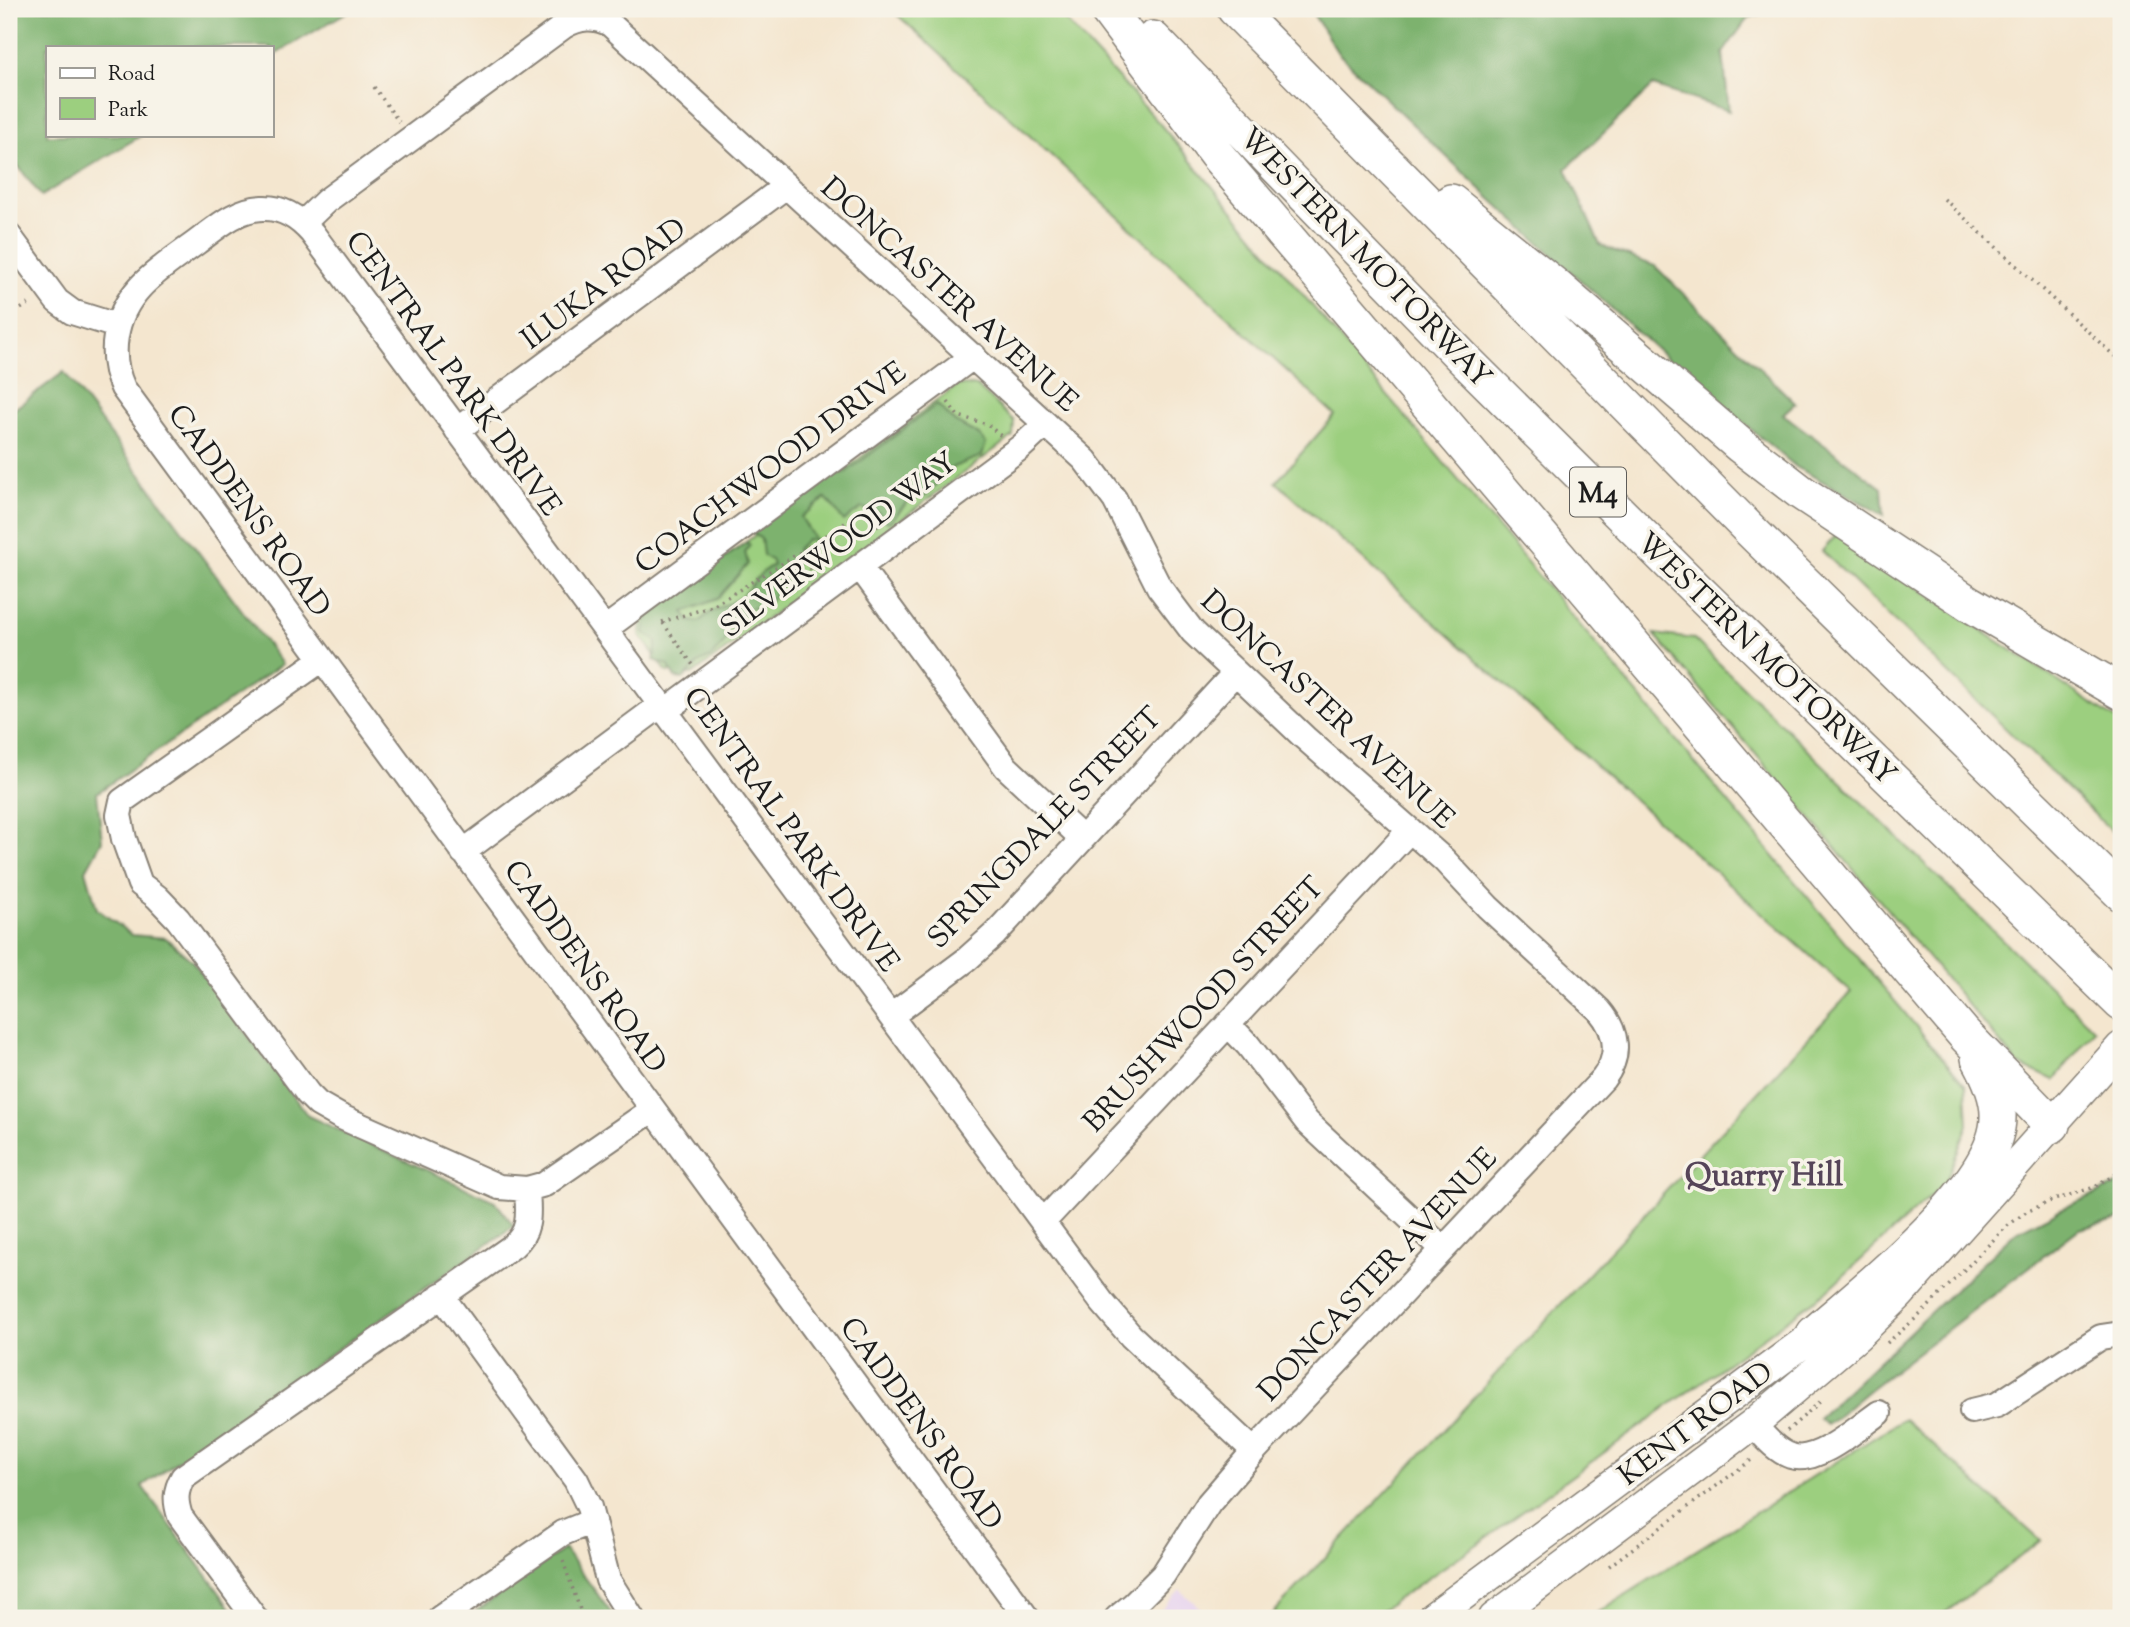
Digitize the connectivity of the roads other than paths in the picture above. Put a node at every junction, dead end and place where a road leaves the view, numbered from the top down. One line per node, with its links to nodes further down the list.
1 (1107, 9): 26 (highway)
2 (1124, 9): 23 (highway, WESTERN MOTORWAY / M4)
3 (1235, 9): 5 (highway, M4)
4 (591, 14): 6 (street, DONCASTER AVENUE); 7 (street, DONCASTER AVENUE)
5 (1320, 97): 17 (highway); 22 (highway, M4)
6 (786, 186): 10 (street, DONCASTER AVENUE); 12 (street, ILUKA ROAD)
7 (303, 223): 9 (street); 12 (street, CENTRAL PARK DRIVE)
8 (9, 236): 9 (street)
9 (116, 335): 15 (street, CADDENS ROAD)
10 (974, 356): 11 (street, DONCASTER AVENUE); 14 (street, COACHWOOD DRIVE)
11 (1046, 424): 13 (street, SILVERWOOD WAY); 16 (street, DONCASTER AVENUE)
12 (457, 430): 14 (street, CENTRAL PARK DRIVE)
13 (860, 568): 18 (street, SILVERWOOD WAY); 20 (street)
14 (605, 629): 18 (street, CENTRAL PARK DRIVE)
15 (321, 660): 21 (street, CADDENS ROAD); 30 (street)
16 (1235, 673): 19 (street, DONCASTER AVENUE); 20 (street, SPRINGDALE STREET)
17 (2121, 692)
18 (663, 708): 21 (street, SILVERWOOD WAY); 24 (street, CENTRAL PARK DRIVE)
19 (1410, 830): 25 (street, BRUSHWOOD STREET); 33 (street, DONCASTER AVENUE)
20 (1082, 838): 24 (street, SPRINGDALE STREET)
21 (463, 852): 28 (street, CADDENS ROAD)
22 (2121, 893)
23 (2121, 1003)
24 (891, 1016): 31 (street, CENTRAL PARK DRIVE)
25 (1228, 1024): 31 (street, BRUSHWOOD STREET); 33 (street)
26 (1964, 1034): 29 (highway); 35 (highway)
27 (2121, 1047): 29 (main road, KENT ROAD)
28 (652, 1110): 30 (street); 45 (street, CADDENS ROAD)
29 (2053, 1125): 32 (main road, KENT ROAD)
30 (527, 1189): 34 (street)
31 (1043, 1222): 40 (street, CENTRAL PARK DRIVE)
32 (1958, 1229): 35 (main road, KENT ROAD); 39 (main road, KENT ROAD)
33 (1443, 1249): 40 (street, DONCASTER AVENUE)
34 (441, 1295): 41 (street); 42 (street)
35 (1814, 1334): 47 (main road, KENT ROAD)
36 (2121, 1334): 37 (street)
37 (1972, 1411)
38 (1879, 1413): 39 (street)
39 (1753, 1424): 48 (main road, KENT ROAD)
40 (1254, 1451): 46 (street, DONCASTER AVENUE)
41 (593, 1521): 43 (street); 44 (street)
42 (254, 1618)
43 (440, 1618)
44 (632, 1618)
45 (1027, 1618)
46 (1116, 1618)
47 (1432, 1618)
48 (1494, 1618)

